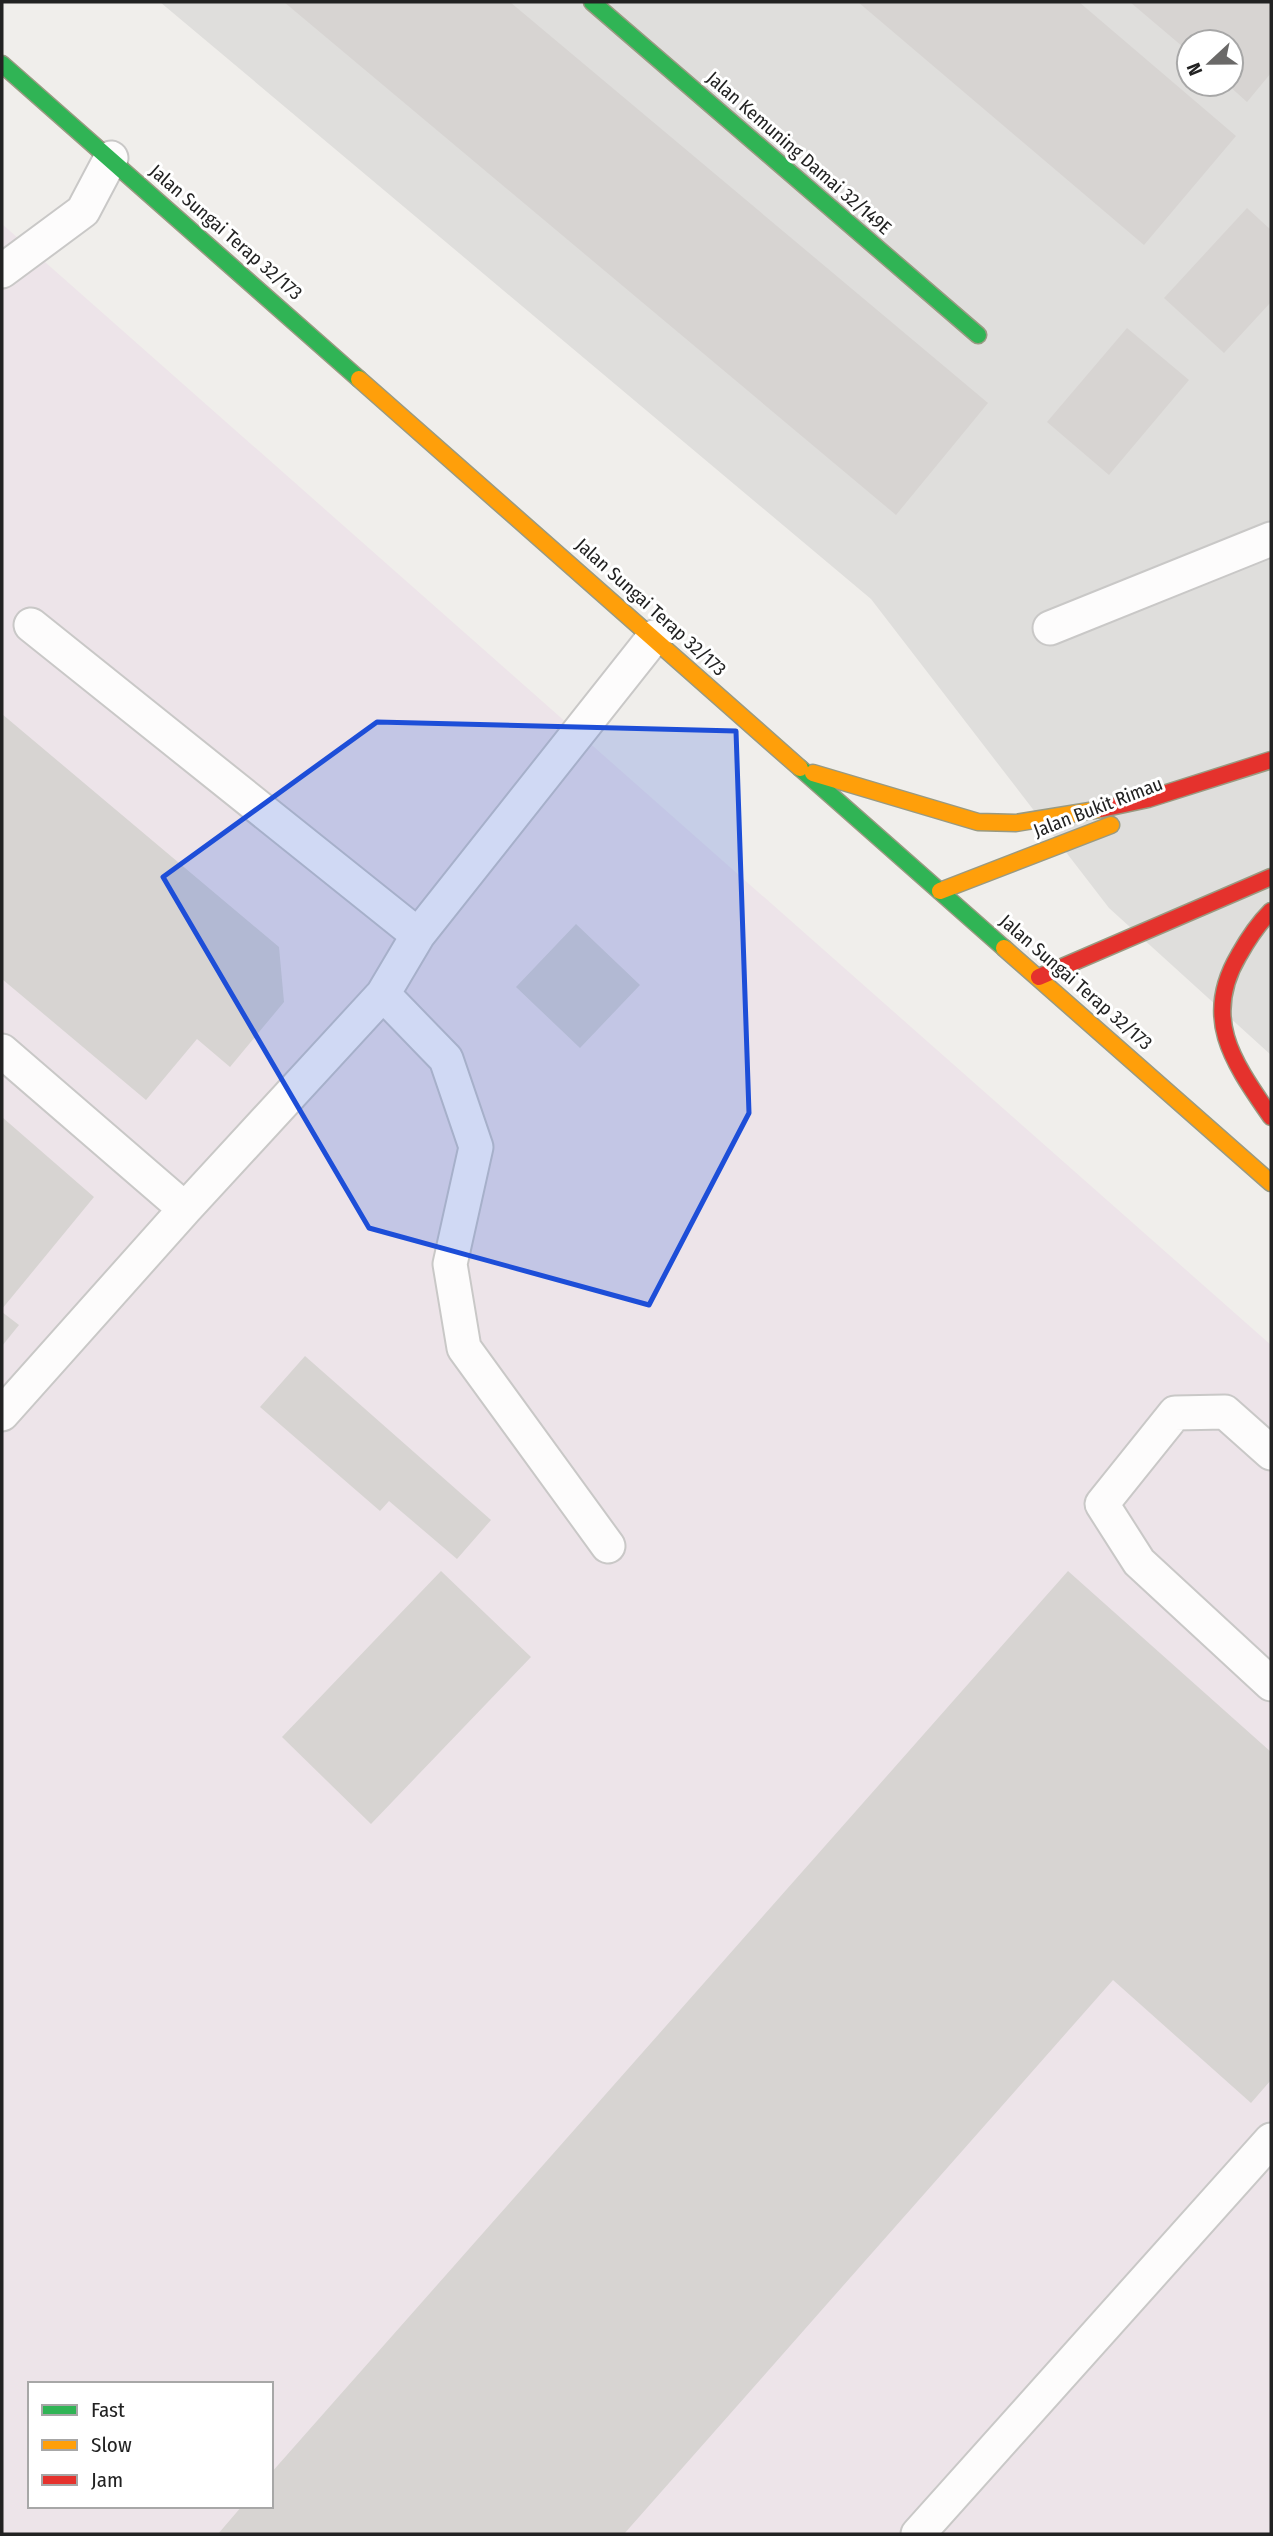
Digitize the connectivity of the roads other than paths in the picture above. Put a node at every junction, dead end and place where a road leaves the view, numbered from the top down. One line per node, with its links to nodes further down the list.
1 (592, 2): 5 (street, Jalan Kemuning Damai 32/149E)
2 (2, 64): 3 (street, Jalan Sungai Terap 32/173)
3 (111, 158): 4 (lane); 9 (street, Jalan Sungai Terap 32/173)
4 (2, 271)
5 (978, 335)
6 (1271, 539): 8 (lane)
7 (31, 625): 15 (lane)
8 (1050, 628)
9 (654, 637): 11 (street, Jalan Sungai Terap 32/173); 15 (lane)
10 (1271, 761): 11 (street); 13 (street, Jalan Bukit Rimau)
11 (804, 771): 13 (street, Jalan Sungai Terap 32/173)
12 (1271, 877): 16 (street)
13 (940, 891): 16 (street, Jalan Sungai Terap 32/173)
14 (1271, 911): 19 (street)
15 (418, 935): 17 (lane)
16 (1038, 977): 20 (street, Jalan Sungai Terap 32/173)
17 (383, 994): 21 (lane); 24 (lane)
18 (2, 1051): 21 (lane)
19 (1271, 1117)
20 (1271, 1183)
21 (185, 1209): 22 (lane)
22 (2, 1414)
23 (1271, 1453): 25 (lane)
24 (608, 1546)
25 (1271, 1684)
26 (1271, 2140): 27 (lane)
27 (918, 2534)

